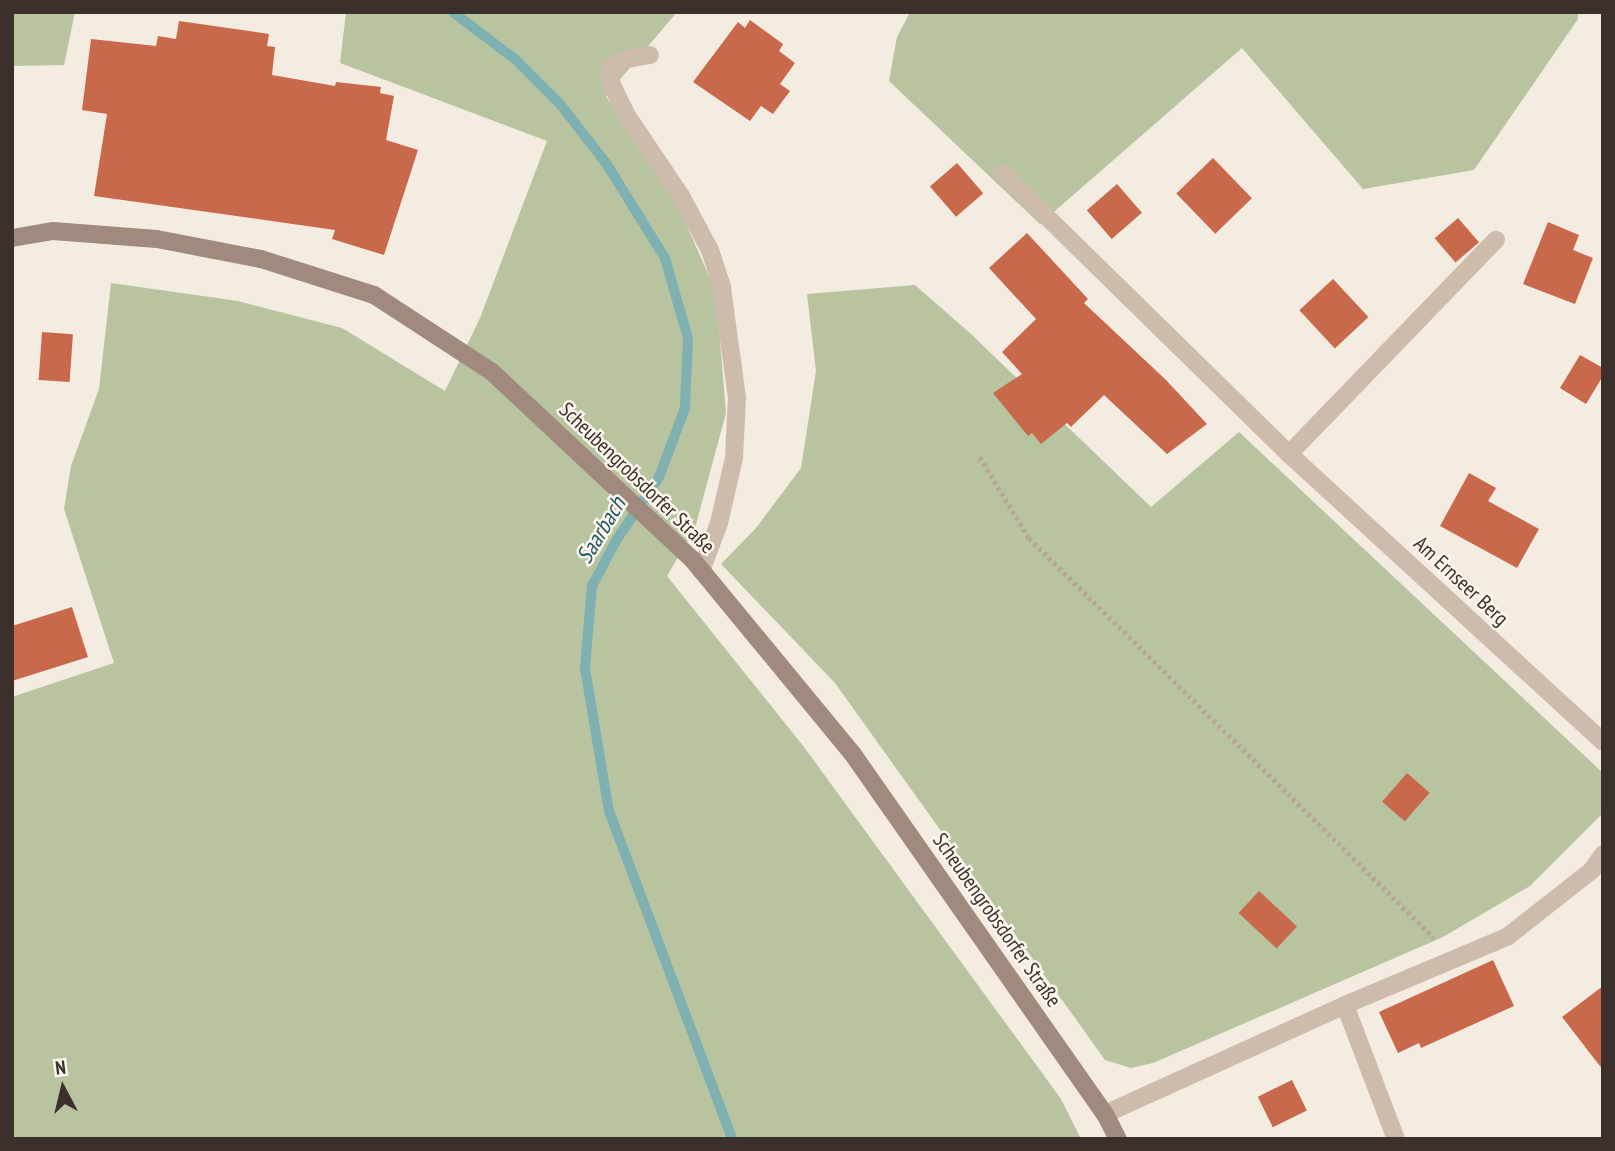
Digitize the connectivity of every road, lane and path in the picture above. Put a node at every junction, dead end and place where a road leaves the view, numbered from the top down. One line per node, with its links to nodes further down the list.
1 (650, 55): 7 (street)
2 (1002, 173): 5 (street, Am Ernseer Berg)
3 (12, 238): 7 (main road, Scheubengrobsdorfer Straße)
4 (1496, 240): 5 (street)
5 (1289, 454): 8 (street, Am Ernseer Berg)
6 (980, 457): 10 (path)
7 (696, 565): 12 (main road, Scheubengrobsdorfer Straße)
8 (1603, 742)
9 (1603, 854): 10 (street)
10 (1448, 961): 11 (street)
11 (1345, 1005): 12 (street); 14 (street)
12 (1105, 1114): 13 (main road, Scheubengrobsdorfer Straße)
13 (1118, 1139)
14 (1396, 1139)

